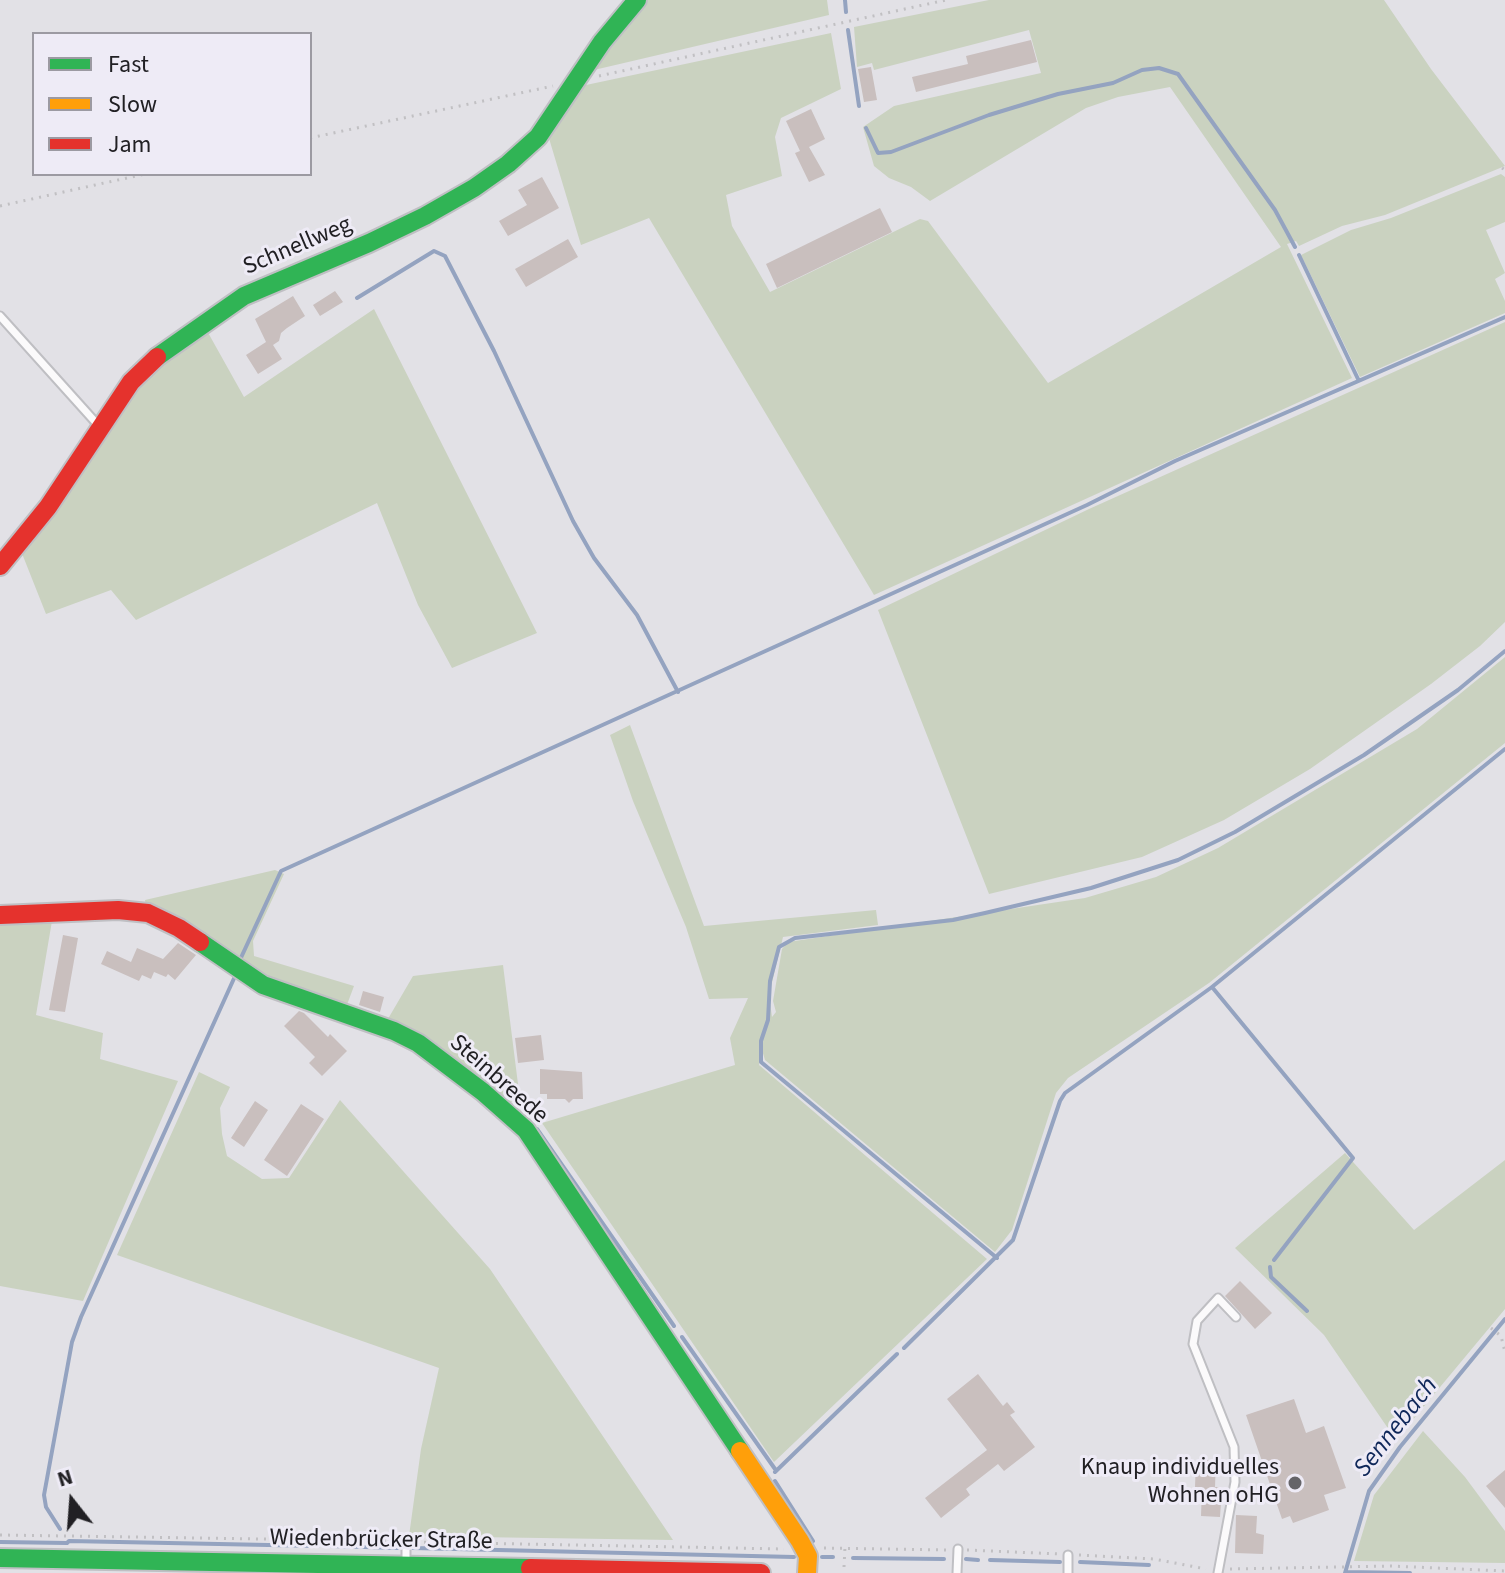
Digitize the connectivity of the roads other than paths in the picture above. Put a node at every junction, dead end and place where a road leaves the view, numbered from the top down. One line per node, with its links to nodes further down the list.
1 (637, 0): 3 (street, Schnellweg)
2 (0, 316): 3 (lane)
3 (100, 427): 4 (street, Schnellweg)
4 (0, 566)
5 (0, 915): 14 (street, Steinbreede)
6 (1236, 1317): 12 (lane)
7 (406, 1542): 11 (lane)
8 (958, 1549): 15 (lane)
9 (1068, 1555): 16 (lane)
10 (0, 1558): 11 (street, Wiedenbrücker Straße)
11 (406, 1565): 13 (street, Wiedenbrücker Straße)
12 (1218, 1571)
13 (761, 1573)
14 (807, 1573)
15 (957, 1573)
16 (1068, 1573)

